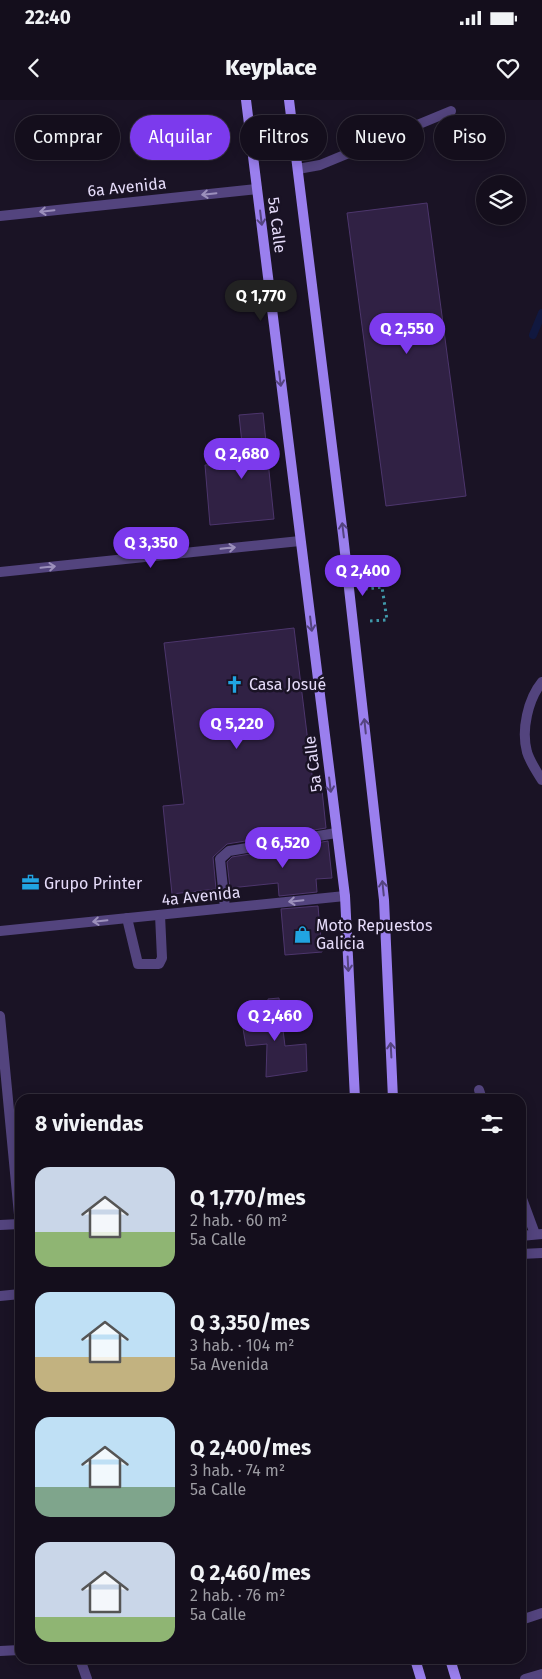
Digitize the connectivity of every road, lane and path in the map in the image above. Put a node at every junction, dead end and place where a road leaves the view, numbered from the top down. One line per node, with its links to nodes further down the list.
1 (246, 100): 5 (main road, 5a Calle)
2 (289, 100): 4 (main road, 5a Calle)
3 (451, 111): 4 (street)
4 (298, 169): 21 (main road, 5a Calle, one-way to 4)
5 (257, 189): 6 (street, 6a Avenida, one-way to 6); 7 (main road, 5a Calle, one-way to 7)
6 (0, 216)
7 (300, 541): 8 (street, one-way to 7); 13 (main road, 5a Calle, one-way to 13)
8 (0, 572)
9 (382, 587): 10 (path)
10 (387, 620)
11 (542, 682): 12 (street)
12 (542, 780)
13 (336, 833): 14 (main road, 5a Calle); 15 (street)
14 (344, 896): 15 (street, 4a Avenida, one-way to 15); 20 (main road, 5a Calle, one-way to 20)
15 (225, 908): 16 (street, 4a Avenida)
16 (160, 915): 17 (street, 4a Avenida); 17 (street)
17 (127, 918): 18 (street, 4a Avenida, one-way to 18)
18 (0, 931)
19 (0, 1016): 22 (street)
20 (355, 1094)
21 (393, 1094)
22 (15, 1173)
23 (526, 1207): 26 (street)
24 (0, 1225): 25 (street)
25 (15, 1225)
26 (539, 1234): 27 (street)
27 (526, 1235)
28 (542, 1253): 29 (street)
29 (526, 1254)
30 (15, 1294): 31 (street)
31 (0, 1296)
32 (542, 1613): 33 (street)
33 (526, 1618)
34 (15, 1650): 35 (street)
35 (0, 1651)
36 (82, 1664): 40 (street)
37 (416, 1664): 41 (main road)
38 (452, 1664): 42 (main road)
39 (542, 1674): 43 (street)
40 (87, 1679)
41 (421, 1679)
42 (456, 1679)
43 (526, 1679)

